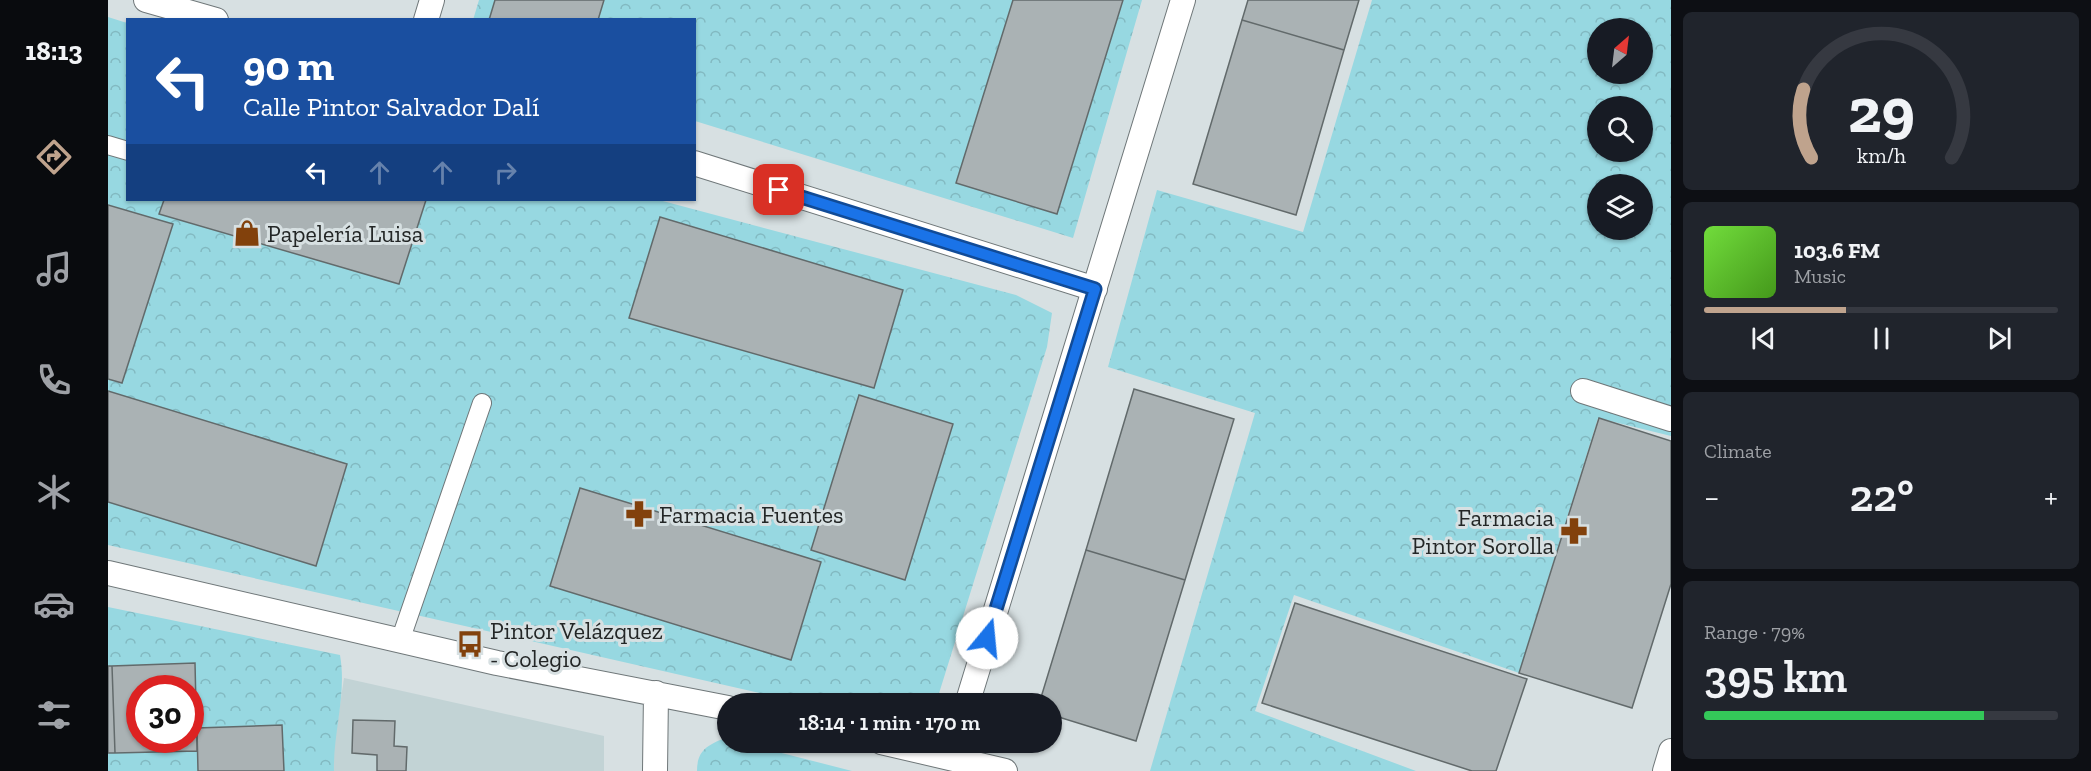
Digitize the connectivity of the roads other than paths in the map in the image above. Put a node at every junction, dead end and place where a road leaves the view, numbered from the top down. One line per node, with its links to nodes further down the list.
1 (146, 0): 4 (street)
2 (432, 0): 5 (street)
3 (1183, 0): 9 (street)
4 (209, 18)
5 (427, 18)
6 (108, 145): 7 (street)
7 (126, 150)
8 (696, 164): 9 (street)
9 (1095, 289): 16 (street)
10 (1583, 390): 12 (street)
11 (482, 403): 14 (street)
12 (1671, 419)
13 (108, 573): 14 (street)
14 (400, 641): 15 (street)
15 (656, 693): 17 (street); 20 (street)
16 (970, 693)
17 (717, 706)
18 (1671, 751): 22 (street)
19 (960, 753): 21 (street)
20 (655, 771)
21 (1005, 771)
22 (1665, 771)

